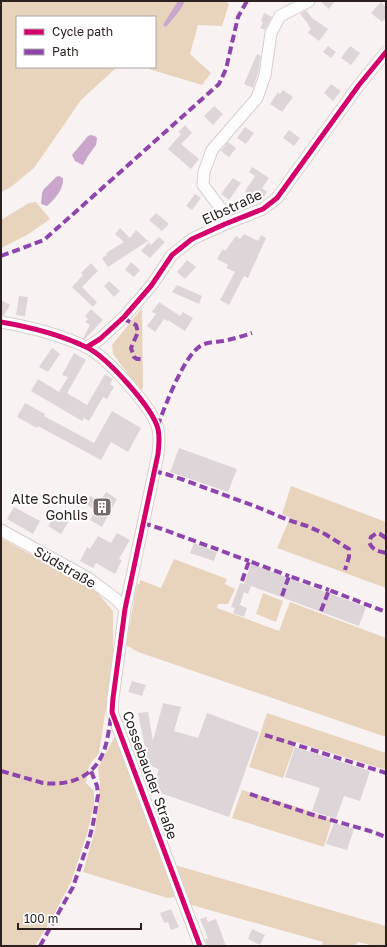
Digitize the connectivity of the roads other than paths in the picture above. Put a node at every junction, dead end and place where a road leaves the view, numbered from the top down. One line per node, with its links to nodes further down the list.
1 (309, 1): 3 (street)
2 (386, 52): 3 (street, Elbstraße)
3 (225, 224): 5 (street, Elbstraße)
4 (1, 322): 5 (street, Cossebauder Straße)
5 (87, 347): 7 (street, Cossebauder Straße)
6 (1, 530): 7 (street, Südstraße)
7 (125, 609): 8 (street, Cossebauder Straße)
8 (200, 946)

